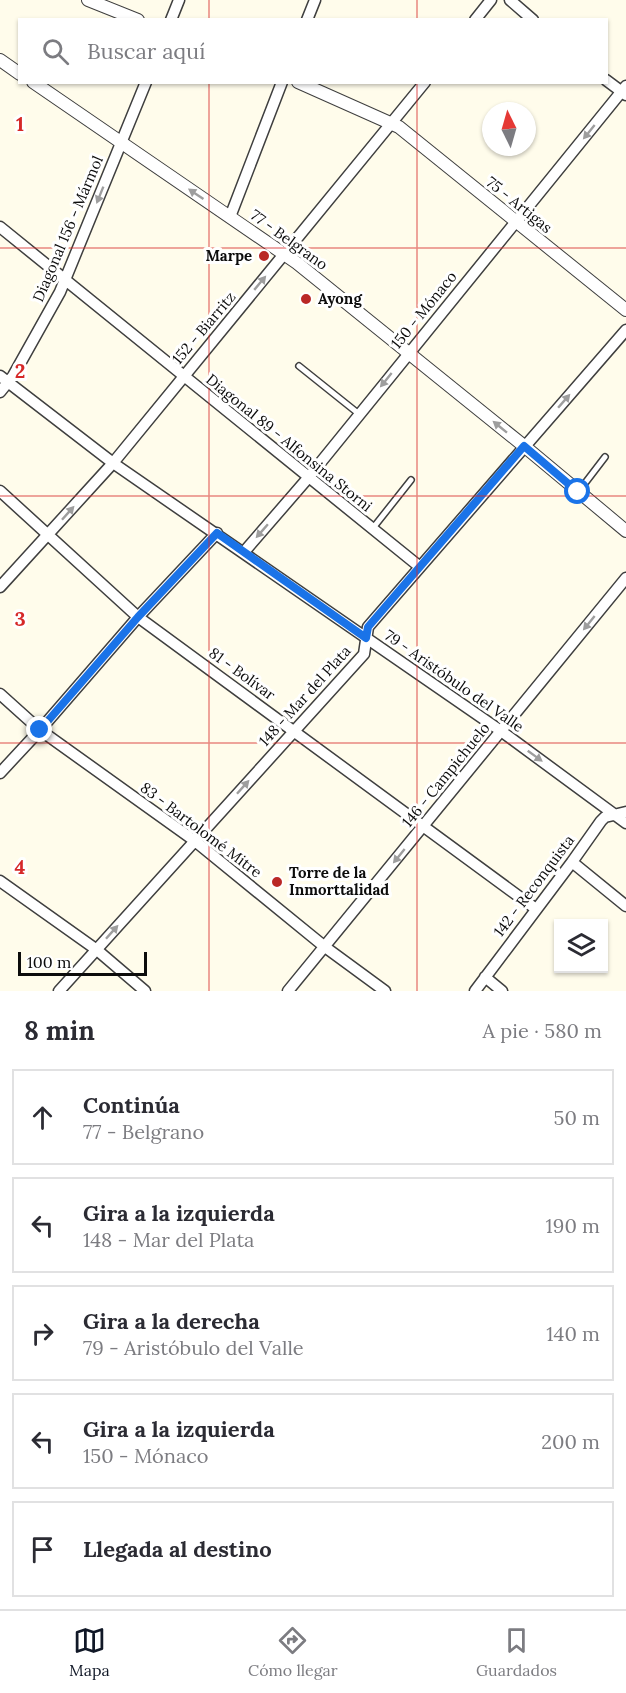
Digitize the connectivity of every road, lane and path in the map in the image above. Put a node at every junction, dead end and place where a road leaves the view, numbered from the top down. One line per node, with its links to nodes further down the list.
1 (88, 0): 6 (street)
2 (179, 0): 7 (street)
3 (315, 0): 8 (street)
4 (490, 0): 9 (street)
5 (510, 0): 10 (street)
6 (133, 18)
7 (172, 18)
8 (308, 18)
9 (476, 18)
10 (531, 18)
11 (0, 60): 12 (street)
12 (18, 73)
13 (608, 81): 19 (street)
14 (36, 84): 21 (street, 77 - Belgrano)
15 (145, 84): 21 (street, Diagonal 156 - Mármol)
16 (281, 84): 22 (street)
17 (303, 84): 20 (street, 75 - Artigas)
18 (423, 84): 20 (street, 152 - Biarritz)
19 (624, 91): 23 (street, 150 - Mónaco, one-way to 23)
20 (392, 123): 23 (street, 75 - Artigas); 25 (street, 152 - Biarritz)
21 (122, 143): 22 (street, 77 - Belgrano, one-way to 21); 26 (street, Diagonal 156 - Mármol, one-way to 26)
22 (230, 217): 25 (street, 77 - Belgrano)
23 (516, 221): 27 (street, 75 - Artigas); 29 (street, 150 - Mónaco)
24 (0, 228): 26 (street, Diagonal 89 - Alfonsina Storni)
25 (285, 254): 29 (street, 77 - Belgrano); 31 (street, 152 - Biarritz, one-way to 25)
26 (65, 280): 31 (street, Diagonal 89 - Alfonsina Storni); 32 (street, Diagonal 156 - Mármol)
27 (626, 310)
28 (626, 330): 35 (street, 148 - Mar del Plata, one-way to 28)
29 (409, 352): 34 (street, 150 - Mónaco, one-way to 34); 35 (street, 77 - Belgrano, one-way to 29)
30 (299, 366): 34 (lane)
31 (183, 377): 37 (street, 152 - Biarritz); 38 (street, Diagonal 89 - Alfonsina Storni)
32 (4, 379): 33 (street, Diagonal 156 - Mármol); 37 (street, 79 - Aristóbulo del Valle)
33 (0, 392)
34 (358, 414): 38 (street, 150 - Mónaco)
35 (524, 446): 41 (street, 77 - Belgrano); 47 (street, 148 - Mar del Plata)
36 (605, 457): 41 (lane)
37 (113, 463): 44 (street, 79 - Aristóbulo del Valle); 45 (street, 152 - Biarritz, one-way to 37)
38 (308, 478): 42 (street, Diagonal 89 - Alfonsina Storni); 46 (street, 150 - Mónaco, one-way to 46)
39 (411, 480): 42 (lane)
40 (0, 491): 45 (street, 81 - Bolívar)
41 (578, 492): 43 (street, 77 - Belgrano)
42 (372, 529): 47 (street, Diagonal 89 - Alfonsina Storni)
43 (626, 531)
44 (217, 533): 46 (street, 79 - Aristóbulo del Valle); 50 (street)
45 (48, 535): 49 (street, 152 - Biarritz); 50 (street, 81 - Bolívar)
46 (244, 552): 51 (street, 79 - Aristóbulo del Valle)
47 (420, 567): 51 (street, 148 - Mar del Plata)
48 (626, 578): 55 (street, 146 - Campichuelo, one-way to 55)
49 (0, 587)
50 (138, 617): 53 (street); 54 (street, 81 - Bolívar)
51 (366, 638): 54 (street, 148 - Mar del Plata); 55 (street, 79 - Aristóbulo del Valle)
52 (0, 693): 53 (street, 83 - Bartolomé Mitre)
53 (40, 730): 56 (street); 61 (street, 83 - Bartolomé Mitre)
54 (294, 731): 60 (street, 81 - Bolívar); 61 (street, 148 - Mar del Plata, one-way to 54)
55 (501, 731): 58 (street, 79 - Aristóbulo del Valle, one-way to 58); 60 (street, 146 - Campichuelo)
56 (0, 773)
57 (626, 812): 58 (street, 142 - Reconquista)
58 (614, 815): 59 (street, 79 - Aristóbulo del Valle); 62 (street, 142 - Reconquista)
59 (626, 823)
60 (424, 826): 65 (street, 81 - Bolívar); 66 (street, 146 - Campichuelo, one-way to 66)
61 (195, 841): 66 (street, 83 - Bartolomé Mitre); 67 (street, 148 - Mar del Plata, one-way to 61)
62 (573, 862): 64 (street); 65 (street, 142 - Reconquista)
63 (0, 881): 67 (street)
64 (626, 906)
65 (536, 909): 68 (street, 142 - Reconquista)
66 (325, 947): 71 (street, 146 - Campichuelo); 72 (street, 83 - Bartolomé Mitre)
67 (97, 950): 69 (street, 148 - Mar del Plata); 70 (street)
68 (485, 977): 73 (street, 142 - Reconquista); 74 (street)
69 (59, 991)
70 (145, 991)
71 (288, 991)
72 (384, 991)
73 (475, 991)
74 (502, 991)

